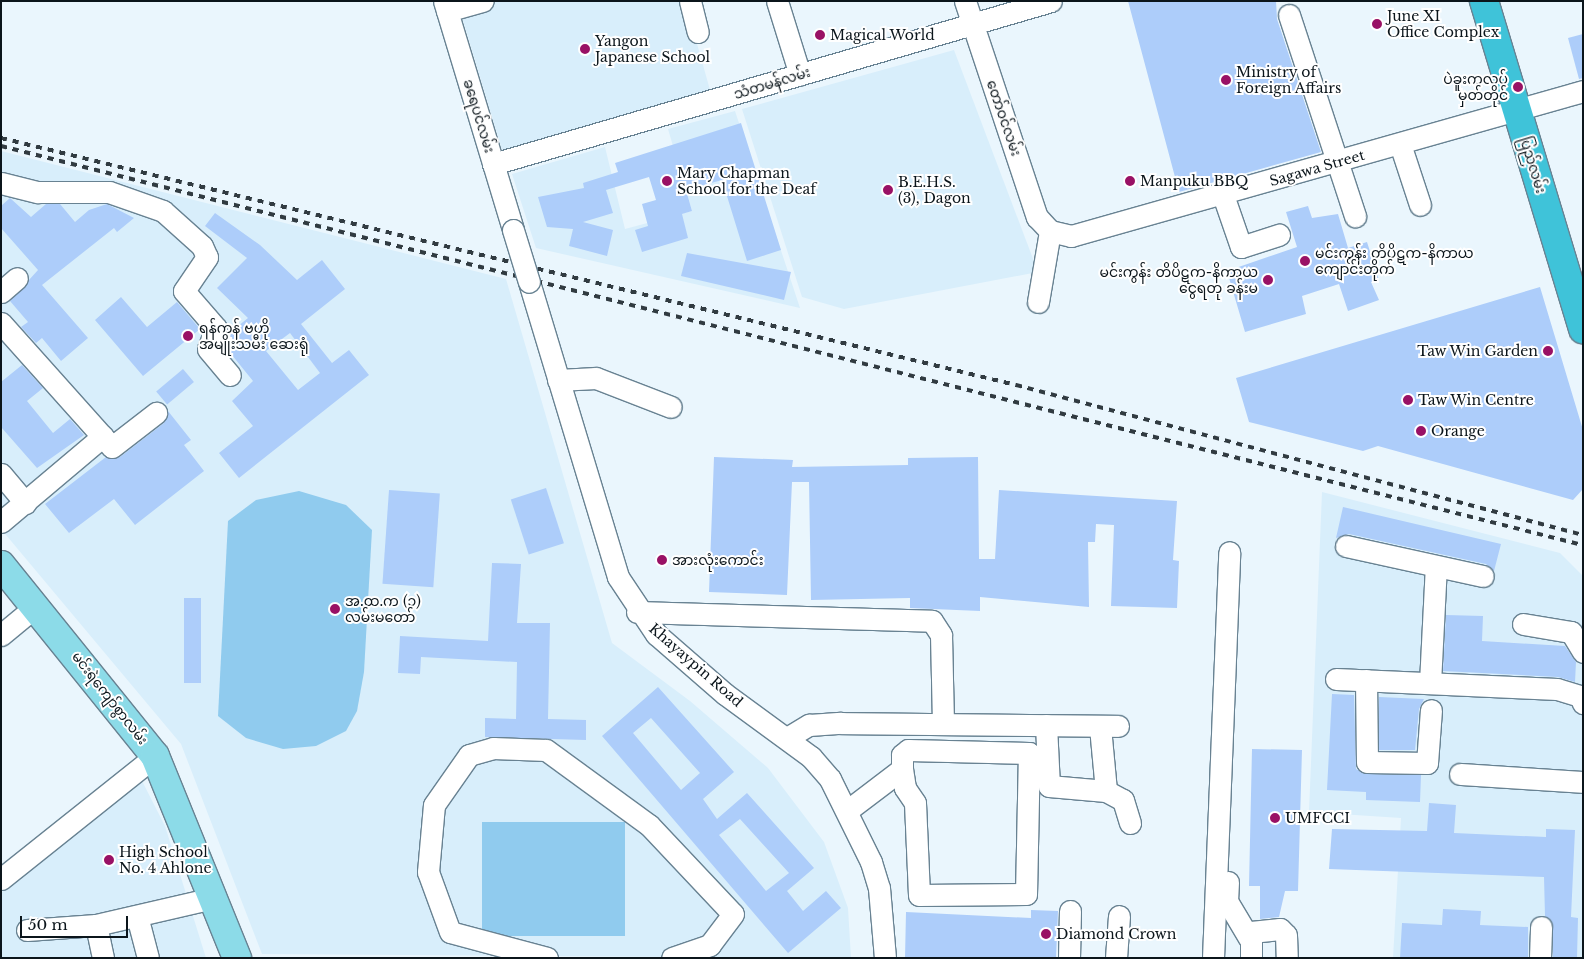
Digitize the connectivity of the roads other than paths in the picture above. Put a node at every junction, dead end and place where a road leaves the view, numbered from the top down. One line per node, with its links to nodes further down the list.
1 (483, 1): 7 (street)
2 (690, 1): 10 (street)
3 (777, 1): 11 (street)
4 (965, 1): 9 (street, တော်ဝင်လမ်း)
5 (1051, 1): 9 (street, သံတမန်လမ်း)
6 (1484, 1): 13 (highway, ပြည်လမ်း)
7 (446, 6): 16 (street, ခရေပင်လမ်း)
8 (1289, 15): 15 (street)
9 (972, 24): 11 (street, သံတမန်လမ်း); 21 (street, တော်ဝင်လမ်း)
10 (698, 32)
11 (800, 75): 16 (street, သံတမန်လမ်း)
12 (1583, 91): 13 (street, Sagawa Street)
13 (1516, 110): 14 (street, Sagawa Street); 28 (highway, ပြည်လမ်း)
14 (1400, 144): 15 (street, Sagawa Street); 19 (street)
15 (1339, 162): 18 (street, Sagawa Street); 20 (street)
16 (493, 164): 24 (street, ခရေပင်လမ်း, bridge)
17 (1, 183): 29 (street)
18 (1223, 195): 21 (street, Sagawa Street); 22 (street)
19 (1420, 205)
20 (1355, 216)
21 (1050, 231): 26 (street)
22 (1279, 235)
23 (17, 278): 25 (street)
24 (529, 282): 30 (street, Khayaypin Road)
25 (1, 292)
26 (1038, 302)
27 (1, 323): 33 (street)
28 (1582, 324)
29 (230, 375)
30 (558, 380): 31 (street); 43 (street, Khayaypin Road)
31 (671, 407)
32 (156, 413): 33 (street)
33 (103, 436): 35 (street)
34 (1, 474): 35 (street)
35 (25, 503): 36 (street)
36 (1, 522)
37 (1346, 546): 40 (street)
38 (1229, 552): 80 (street)
39 (1, 565): 42 (main road, မင်းရဲကျော်စွာလမ်း)
40 (1436, 566): 41 (street); 49 (street)
41 (1483, 576)
42 (36, 606): 45 (street); 56 (main road, မင်းရဲကျော်စွာလမ်း)
43 (637, 612): 53 (street); 55 (street, Khayaypin Road)
44 (1523, 624): 46 (street)
45 (1, 635)
46 (1583, 652)
47 (1336, 679): 48 (street)
48 (1366, 680): 49 (street); 52 (street)
49 (1430, 683): 50 (street)
50 (1582, 692)
51 (1241, 700): 71 (street)
52 (1431, 710)
53 (943, 724): 54 (street); 55 (street)
54 (1046, 725): 60 (street); 60 (street)
55 (787, 738): 61 (street, Khayaypin Road)
56 (155, 756): 63 (street); 64 (main road, မင်းရဲကျော်စွာလမ်း)
57 (902, 769): 57 (street); 61 (street)
58 (1460, 774): 59 (street)
59 (1583, 782)
60 (1106, 792): 62 (street)
61 (848, 810): 77 (street, Khayaypin Road)
62 (1130, 823)
63 (1, 879)
64 (213, 898): 66 (street); 74 (main road, မင်းရဲကျော်စွာလမ်း)
65 (1070, 911): 78 (street)
66 (136, 916): 68 (street); 73 (street)
67 (1119, 916): 79 (street)
68 (96, 925): 70 (street); 72 (street)
69 (1541, 926): 82 (street)
70 (27, 930)
71 (1250, 948): 81 (street)
72 (103, 958)
73 (148, 958)
74 (238, 958)
75 (547, 958): 76 (street)
76 (672, 958)
77 (885, 958)
78 (1069, 958)
79 (1116, 958)
80 (1213, 958)
81 (1287, 958)
82 (1540, 958)

